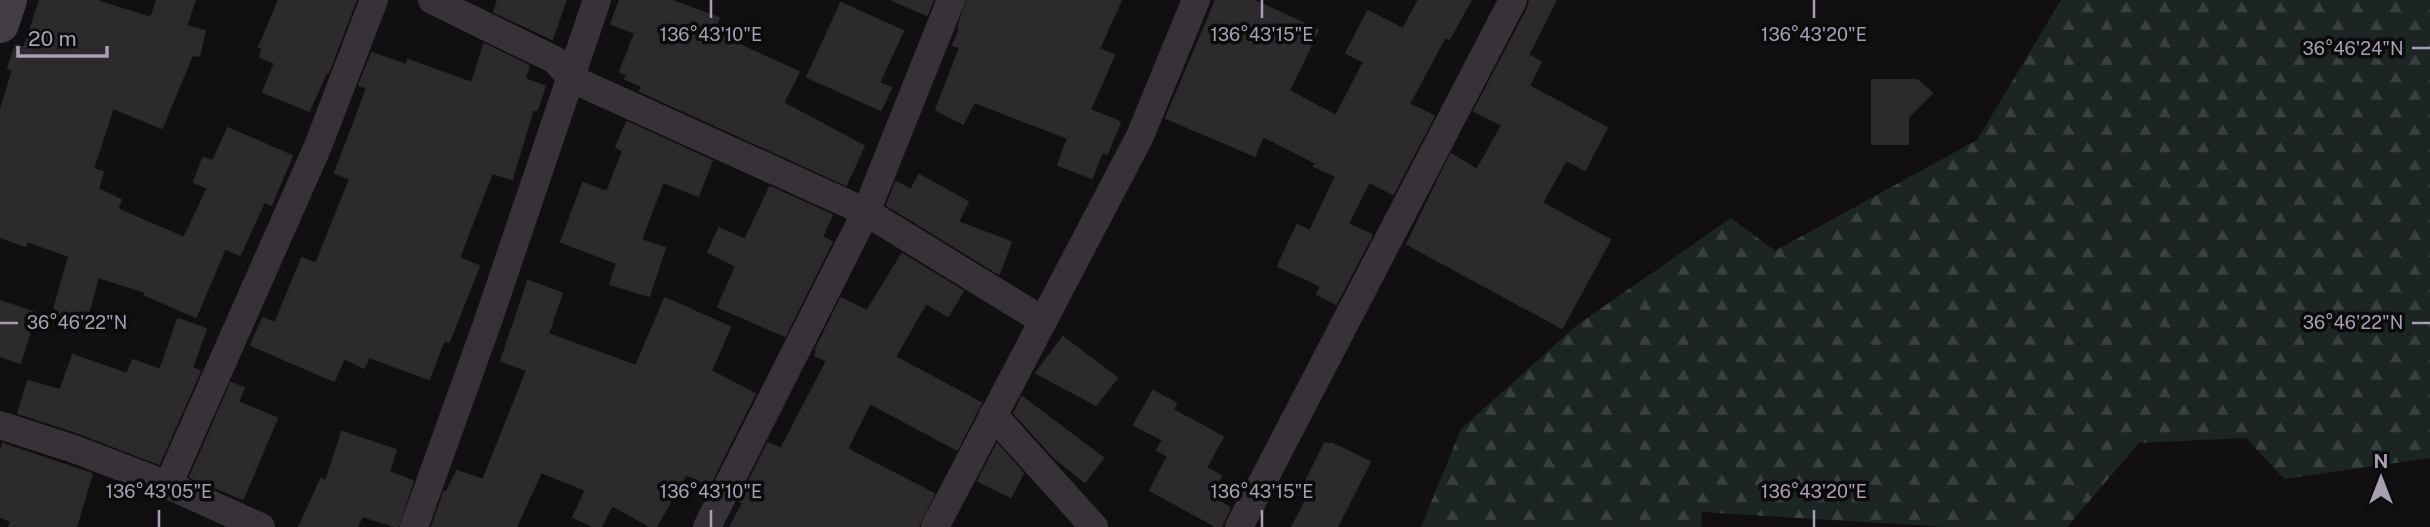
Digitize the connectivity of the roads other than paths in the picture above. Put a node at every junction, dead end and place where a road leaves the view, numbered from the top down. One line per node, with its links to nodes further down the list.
1 (8, 0): 8 (street)
2 (374, 0): 14 (street)
3 (432, 0): 9 (street)
4 (597, 0): 9 (street)
5 (951, 0): 10 (street)
6 (1196, 0): 11 (street)
7 (1513, 0): 20 (street)
8 (0, 24)
9 (572, 79): 10 (street); 16 (street)
10 (866, 212): 11 (street); 17 (street)
11 (1042, 320): 12 (street)
12 (993, 415): 18 (street); 19 (street)
13 (0, 425): 14 (street)
14 (169, 485): 15 (street)
15 (261, 527)
16 (414, 527)
17 (707, 527)
18 (935, 527)
19 (1094, 527)
20 (1239, 527)

